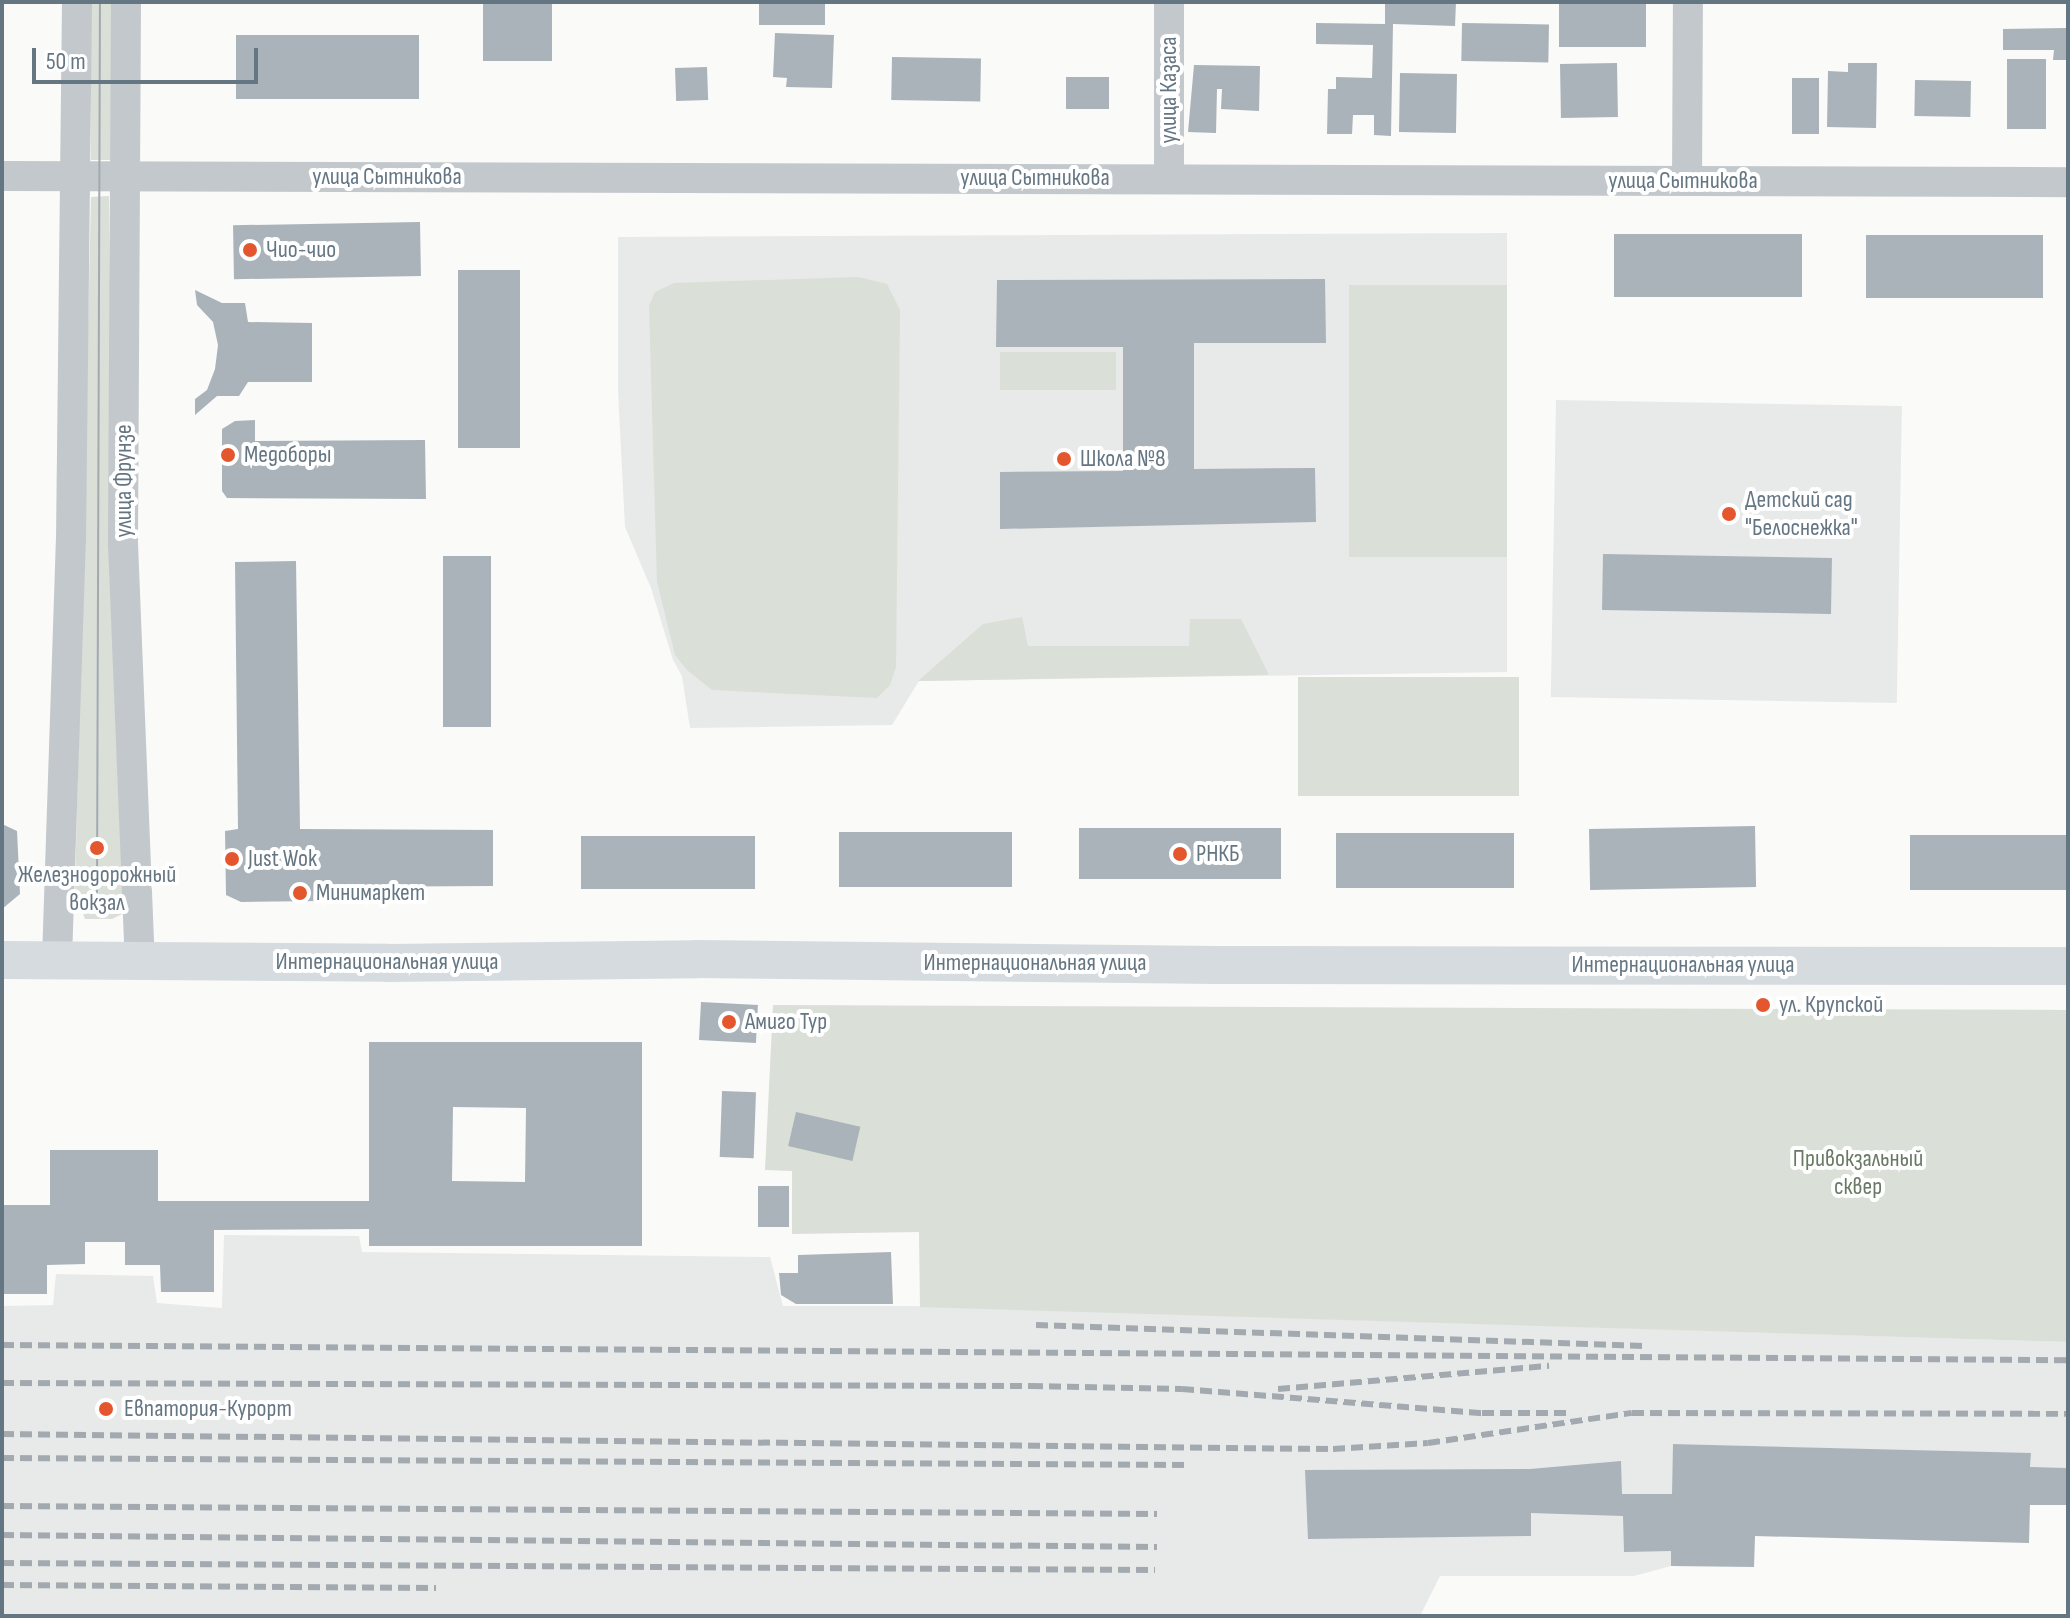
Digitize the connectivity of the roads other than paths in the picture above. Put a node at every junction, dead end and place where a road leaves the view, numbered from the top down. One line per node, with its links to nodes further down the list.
1 (77, 2): 6 (street)
2 (126, 2): 7 (street, улица Фрунзе)
3 (1169, 2): 8 (street, улица Казаса)
4 (1688, 2): 9 (street)
5 (2, 176): 6 (street, улица Сытникова)
6 (75, 177): 7 (street, улица Сытникова); 11 (street)
7 (125, 177): 8 (street, улица Сытникова); 13 (street, улица Фрунзе)
8 (1169, 178): 9 (street, улица Сытникова)
9 (1687, 181): 10 (street, улица Сытникова)
10 (2068, 182)
11 (57, 959): 12 (main road, Интернациональная улица); 13 (main road, Интернациональная улица)
12 (2, 960)
13 (140, 960): 14 (main road, Интернациональная улица)
14 (2068, 966)

